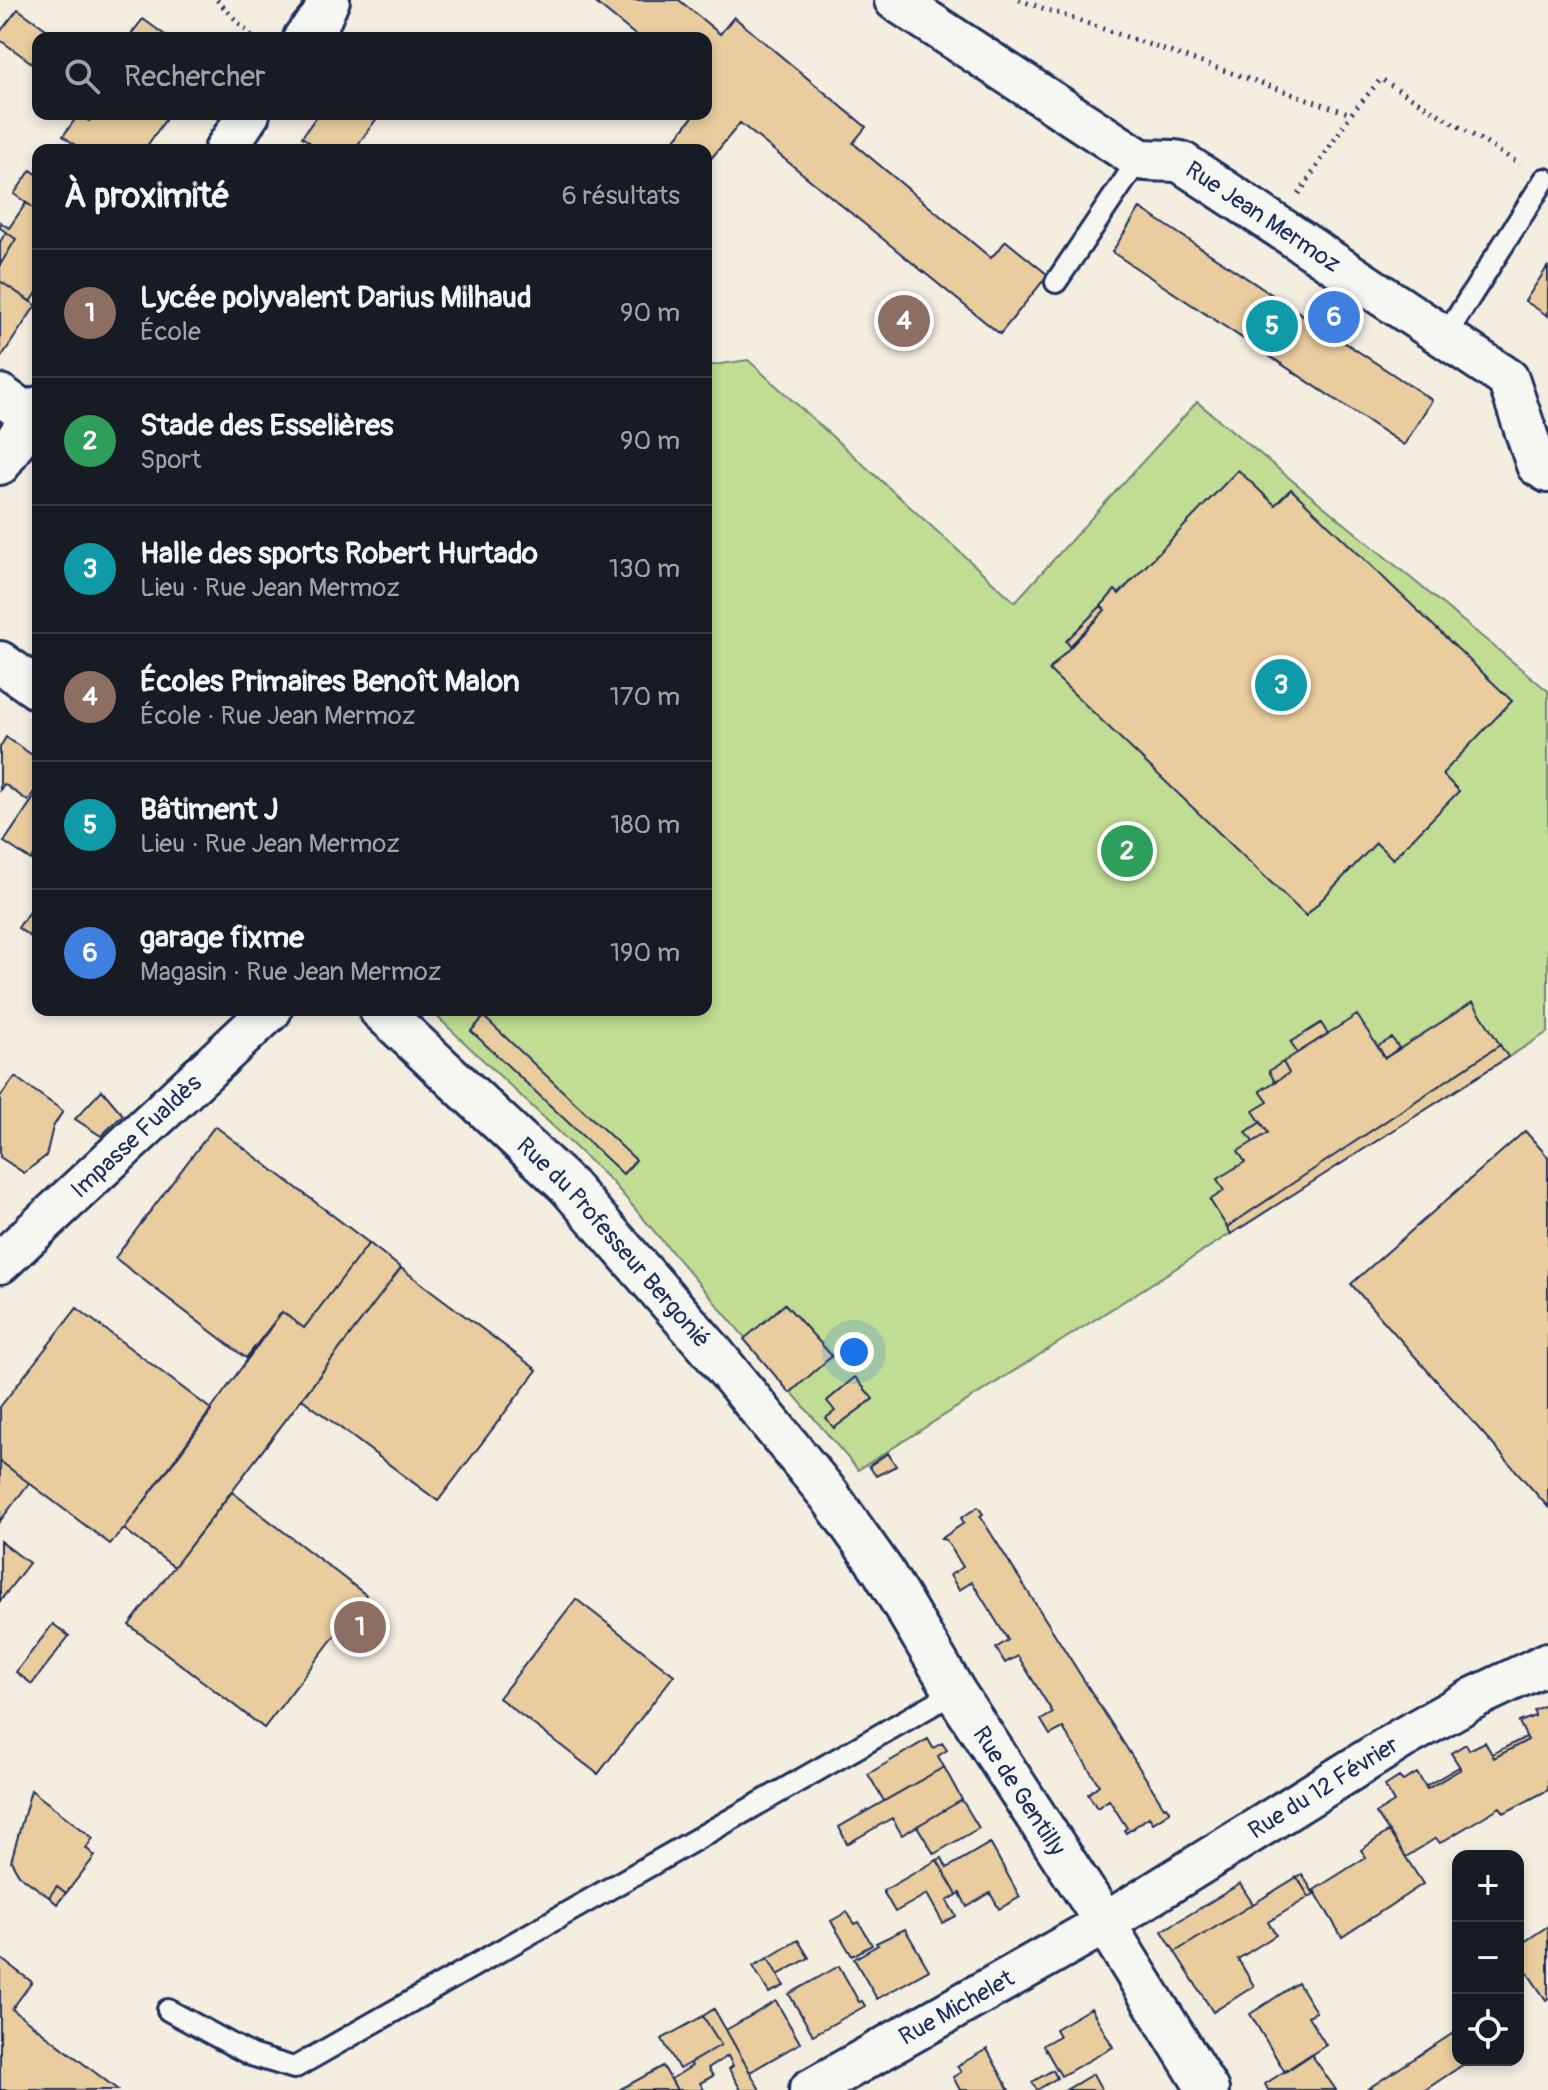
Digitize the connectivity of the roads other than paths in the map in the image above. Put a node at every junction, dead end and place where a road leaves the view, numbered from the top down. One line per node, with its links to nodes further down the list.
1 (329, 0): 3 (street)
2 (895, 0): 6 (street, Rue Jean Mermoz)
3 (309, 32)
4 (245, 120): 5 (street)
5 (229, 144)
6 (1139, 159): 8 (lane); 9 (street, Rue Jean Mermoz)
7 (1545, 179): 9 (lane)
8 (1056, 282)
9 (1444, 338): 12 (street, Rue Jean Mermoz)
10 (23, 406): 11 (street)
11 (0, 464)
12 (1542, 468)
13 (0, 662): 14 (street)
14 (32, 685)
15 (265, 1016): 17 (street, Impasse Fualdès)
16 (386, 1016): 18 (street, Rue du Professeur Bergonié)
17 (0, 1263)
18 (829, 1495): 20 (street, Rue de Gentilly)
19 (1548, 1663): 21 (street, Rue du 12 Février)
20 (955, 1692): 21 (street, Rue de Gentilly); 22 (lane)
21 (1104, 1924): 23 (street, Rue Michelet); 24 (street, Rue de Gentilly)
22 (168, 2010)
23 (810, 2090)
24 (1208, 2090)

